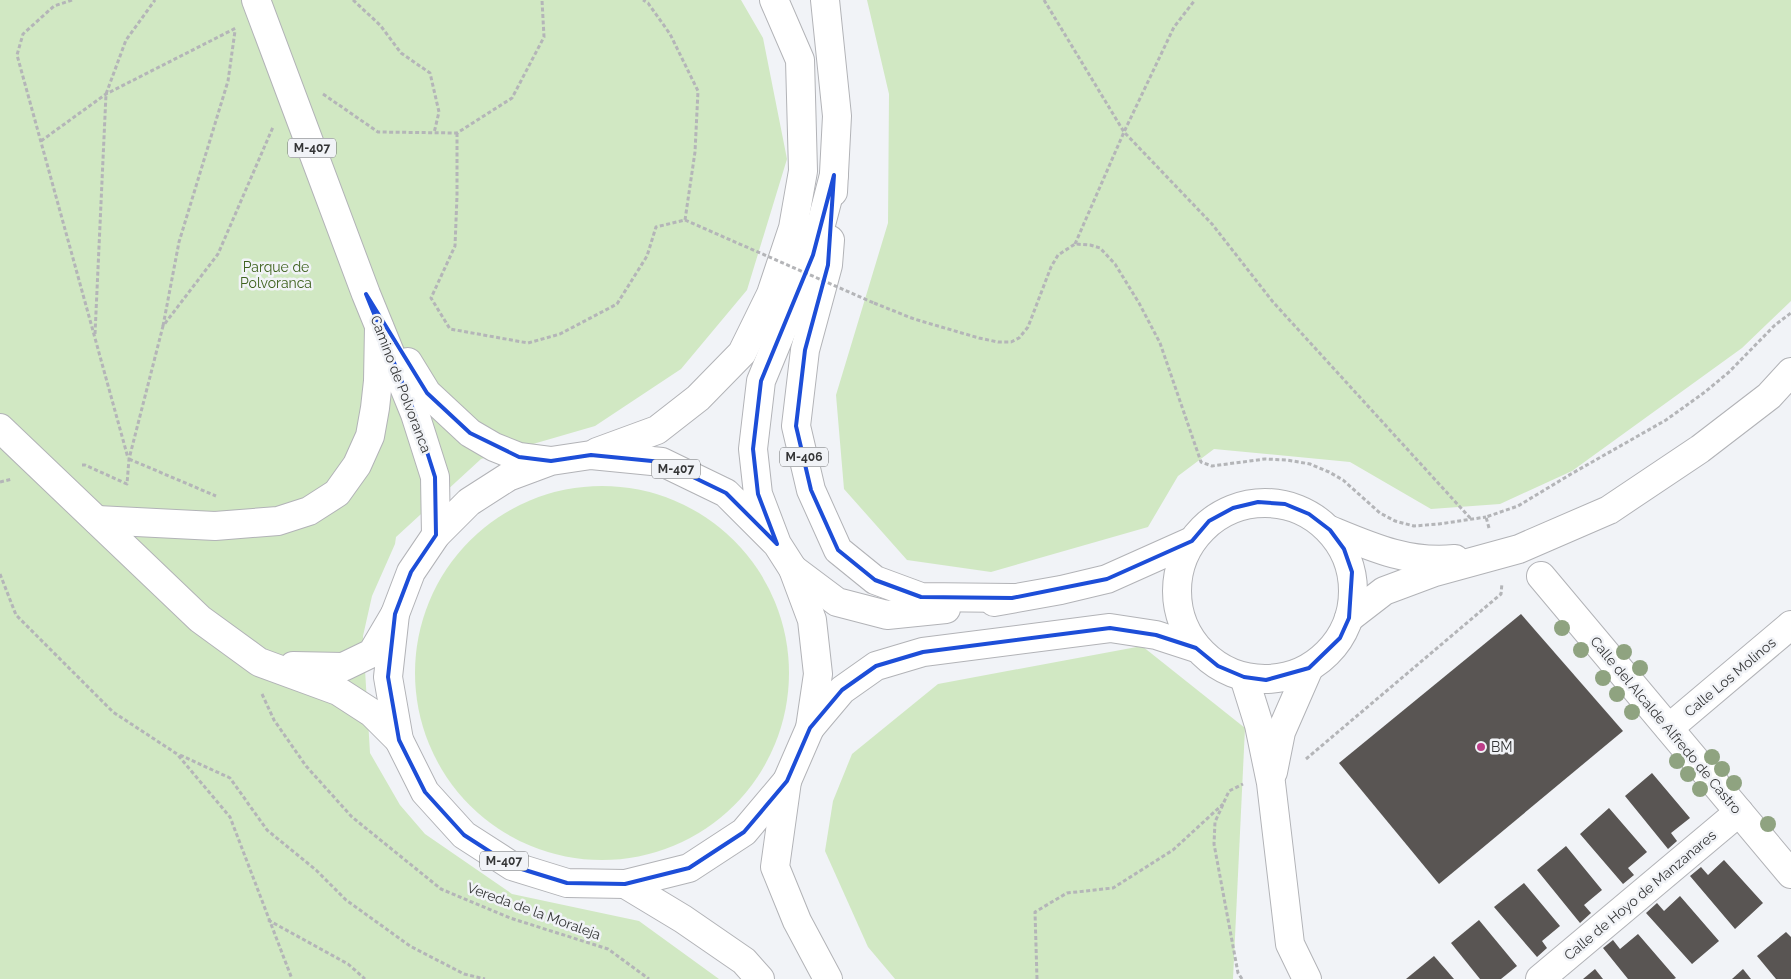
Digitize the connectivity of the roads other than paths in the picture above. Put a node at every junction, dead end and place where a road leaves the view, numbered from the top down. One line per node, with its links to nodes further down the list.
1 (774, 0): 9 (main road)
2 (825, 0): 4 (main road, M-406)
3 (256, 1): 5 (main road, Camino de Polvoranca / M-407)
4 (834, 175): 15 (main road, M-406); 19 (main road, M-406)
5 (366, 294): 6 (main road, Camino de Polvoranca / M-407); 10 (main road, Camino de Polvoranca / M-407)
6 (379, 327): 11 (main road); 13 (main road, Camino de Polvoranca / M-407)
7 (1791, 372): 16 (main road)
8 (0, 428): 11 (main road)
9 (591, 455): 10 (main road, M-407); 15 (main road, M-407)
10 (551, 461): 13 (main road, M-407)
11 (97, 520): 24 (main road)
12 (1330, 530): 14 (main road); 16 (main road); 21 (main road)
13 (436, 535): 20 (main road, M-407)
14 (1192, 541): 19 (main road); 23 (main road)
15 (777, 544): 17 (main road, M-407)
16 (1496, 555): 21 (main road)
17 (793, 569): 19 (main road); 27 (main road, M-407)
18 (1541, 576): 28 (main road, Calle del Alcalde Alfredo de Castro)
19 (1012, 598)
20 (395, 614): 24 (main road); 29 (main road, M-407)
21 (1349, 618): 25 (main road)
22 (1791, 625): 28 (main road, Calle Los Molinos)
23 (1196, 648): 26 (main road); 27 (main road)
24 (255, 659): 29 (main road)
25 (1309, 668): 26 (main road); 31 (main road)
26 (1244, 677): 31 (main road)
27 (810, 728): 30 (main road, M-407)
28 (1669, 728): 32 (main road, Calle del Alcalde Alfredo de Castro)
29 (399, 740): 34 (main road, M-407)
30 (787, 781): 34 (main road, M-407); 36 (main road, M-407)
31 (1271, 783): 37 (main road)
32 (1739, 812): 33 (main road, Calle del Alcalde Alfredo de Castro); 38 (main road, Calle de Hoyo de Manzanares)
33 (1791, 874)
34 (625, 884): 35 (main road)
35 (760, 979)
36 (828, 979)
37 (1307, 979)
38 (1540, 979)

